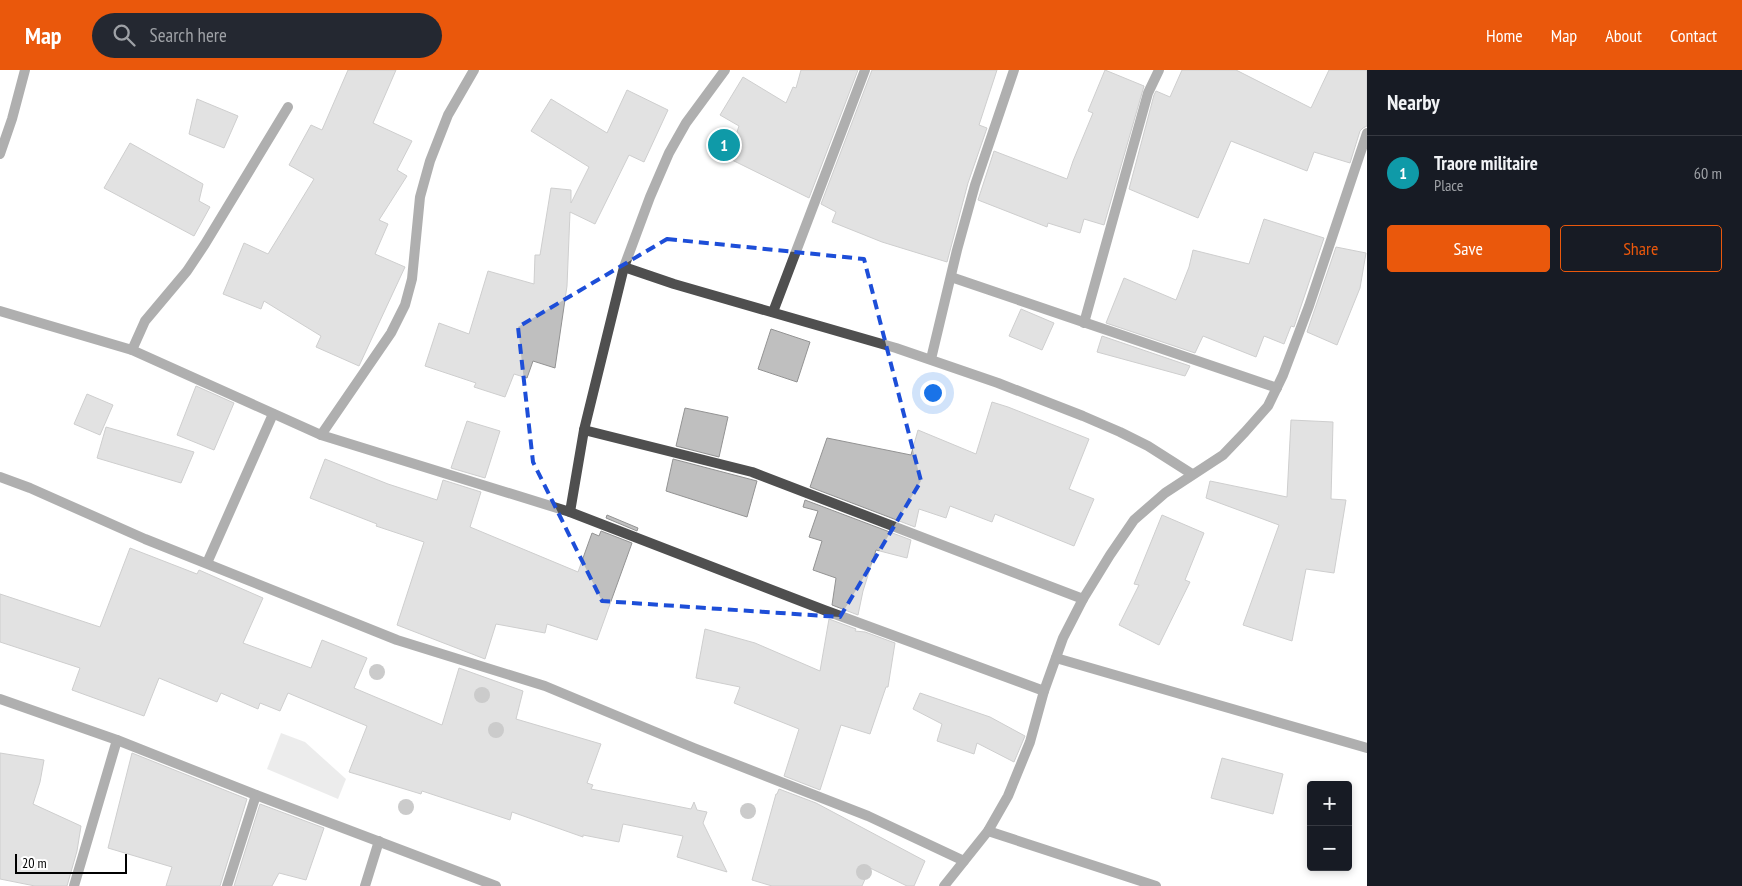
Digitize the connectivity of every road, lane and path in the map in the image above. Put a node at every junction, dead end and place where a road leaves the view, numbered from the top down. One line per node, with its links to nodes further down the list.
1 (25, 70): 9 (street)
2 (474, 70): 20 (street)
3 (725, 70): 10 (street)
4 (865, 70): 13 (street)
5 (1014, 70): 11 (street)
6 (1160, 70): 14 (street)
7 (288, 107): 15 (street)
8 (1367, 133): 17 (street)
9 (0, 154)
10 (624, 267): 13 (street); 19 (street)
11 (951, 277): 14 (street); 16 (street)
12 (0, 311): 15 (street)
13 (773, 312): 16 (street)
14 (1084, 323): 17 (street)
15 (132, 350): 18 (street)
16 (932, 359): 21 (street)
17 (1277, 388): 21 (street)
18 (273, 414): 20 (street); 24 (street)
19 (584, 430): 23 (street); 25 (street)
20 (321, 434): 23 (street)
21 (1192, 474): 25 (street)
22 (0, 477): 24 (street)
23 (570, 512): 27 (street)
24 (207, 562): 34 (street)
25 (1083, 599): 26 (street)
26 (1056, 658): 27 (street); 30 (street)
27 (1044, 691): 32 (street)
28 (0, 699): 29 (street)
29 (117, 740): 31 (street); 35 (street)
30 (1367, 748)
31 (256, 795): 33 (street); 36 (street)
32 (988, 831): 34 (street); 40 (street)
33 (379, 842): 37 (street); 38 (street)
34 (964, 861): 39 (street)
35 (74, 886)
36 (227, 886)
37 (365, 886)
38 (496, 886)
39 (944, 886)
40 (1156, 886)

